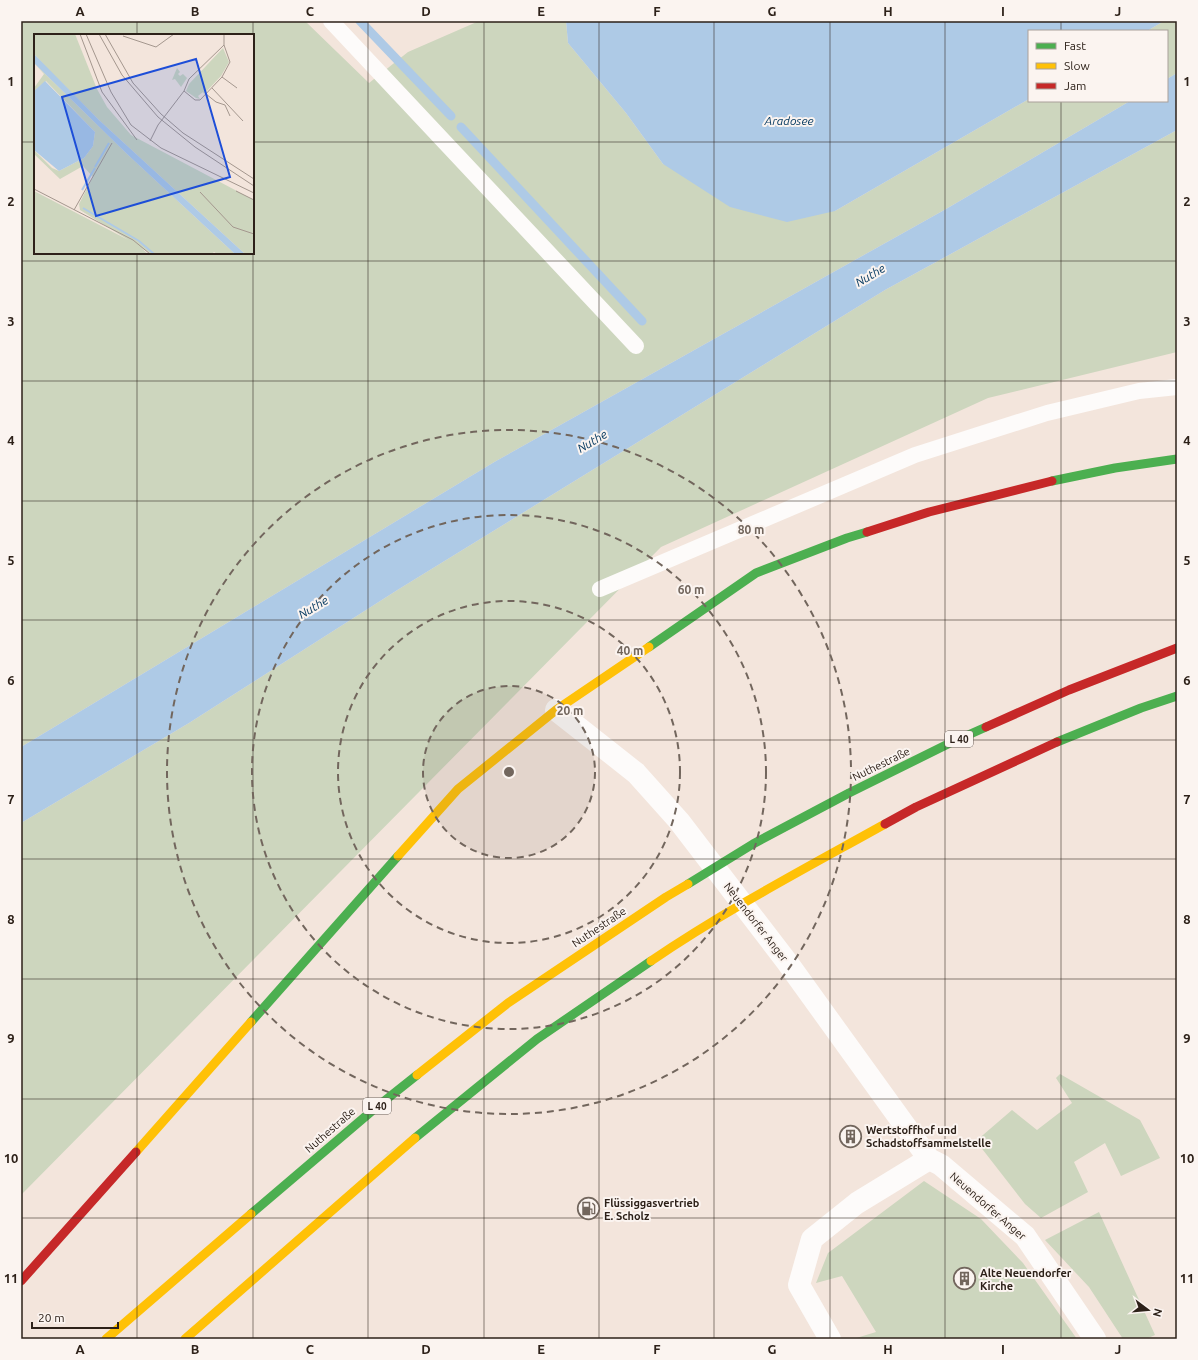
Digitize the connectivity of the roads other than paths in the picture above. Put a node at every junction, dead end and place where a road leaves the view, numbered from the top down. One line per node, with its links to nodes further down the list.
1 (330, 21): 2 (lane)
2 (636, 346)
3 (1177, 387): 5 (lane)
4 (1177, 459): 8 (highway)
5 (600, 589)
6 (1177, 648): 11 (highway, Nuthestraße / L 40)
7 (1177, 696): 12 (highway)
8 (556, 710): 9 (street, Neuendorfer Anger); 10 (highway)
9 (929, 1158): 13 (street); 14 (street, Neuendorfer Anger)
10 (21, 1281)
11 (106, 1339)
12 (185, 1339)
13 (830, 1339)
14 (1096, 1339)

